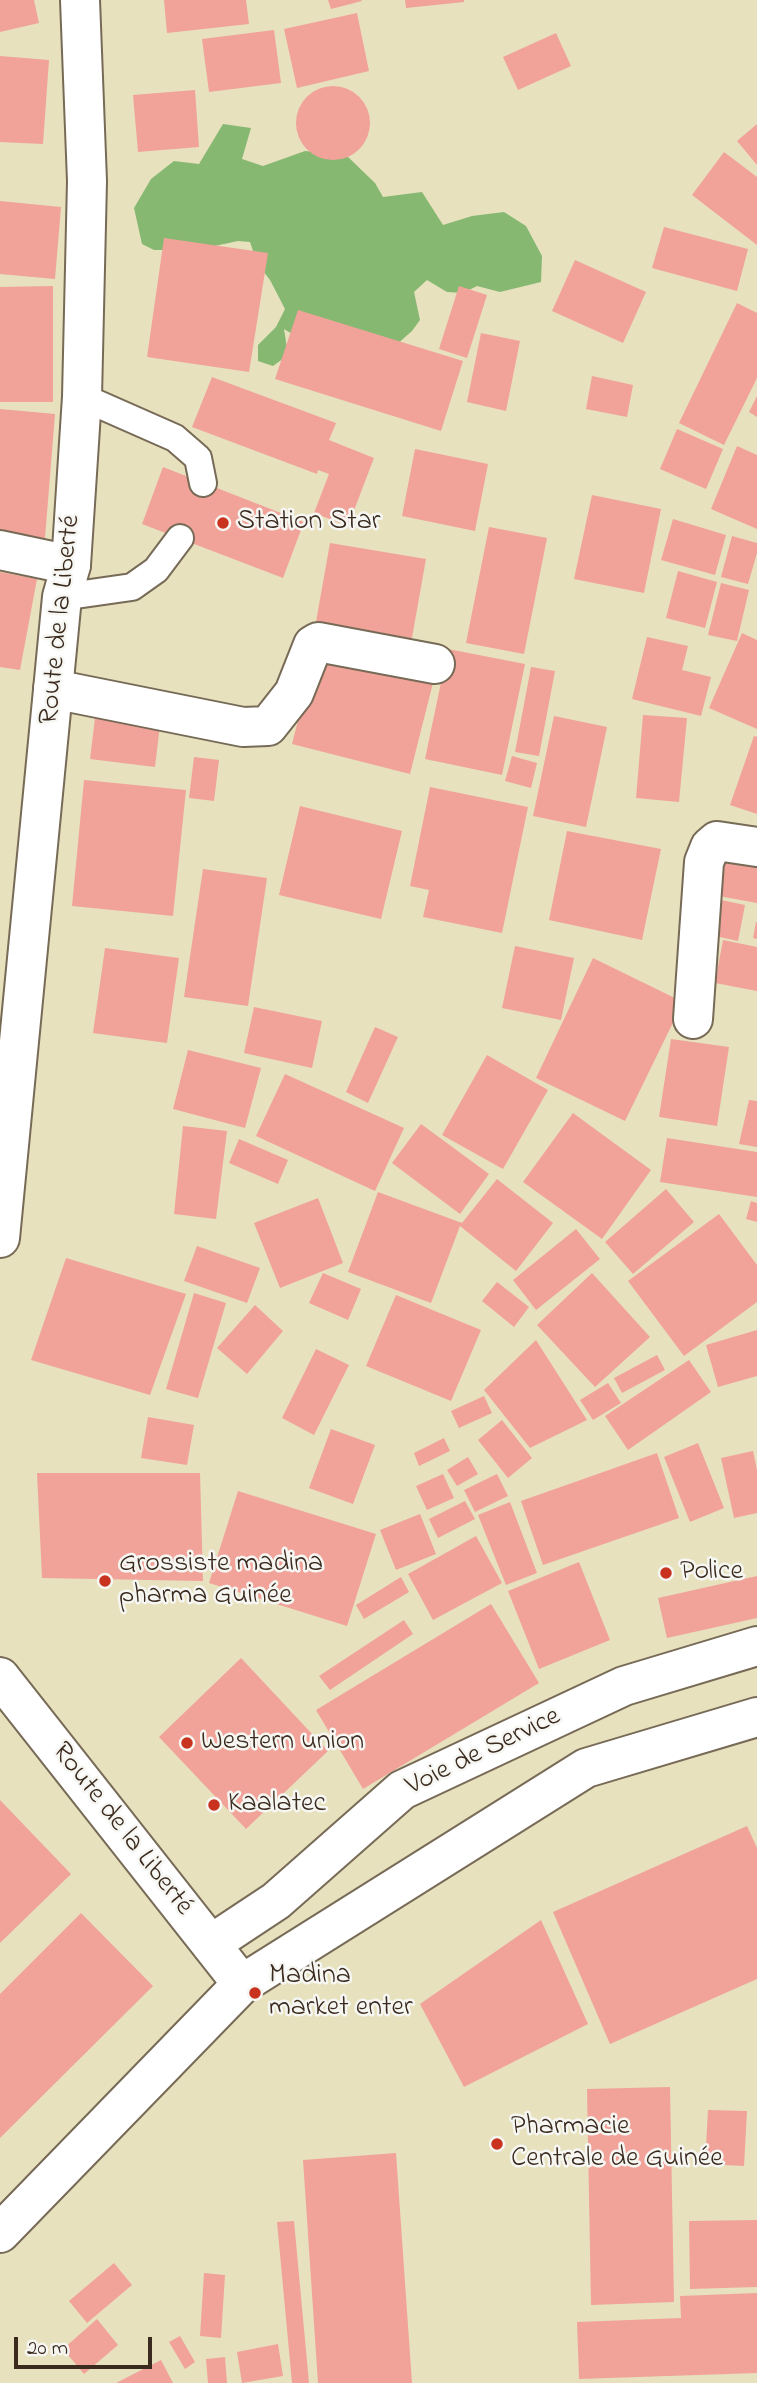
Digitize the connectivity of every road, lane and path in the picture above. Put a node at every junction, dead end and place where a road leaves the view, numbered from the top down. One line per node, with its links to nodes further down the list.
1 (80, 0): 2 (main road, Route de la Liberté)
2 (82, 397): 3 (lane); 6 (main road, Route de la Liberté)
3 (203, 482)
4 (180, 538): 6 (lane)
5 (0, 550): 6 (main road)
6 (67, 581): 8 (main road, Route de la Liberté)
7 (435, 664): 8 (main road)
8 (53, 690): 11 (main road, Route de la Liberté)
9 (757, 847): 10 (main road)
10 (693, 1019)
11 (0, 1238)
12 (757, 1646): 15 (main road, Voie de Service)
13 (0, 1677): 15 (main road, Route de la Liberté)
14 (757, 1717): 16 (main road)
15 (211, 1944): 16 (main road, Route de la Liberté)
16 (242, 1984): 17 (main road)
17 (0, 2233)

